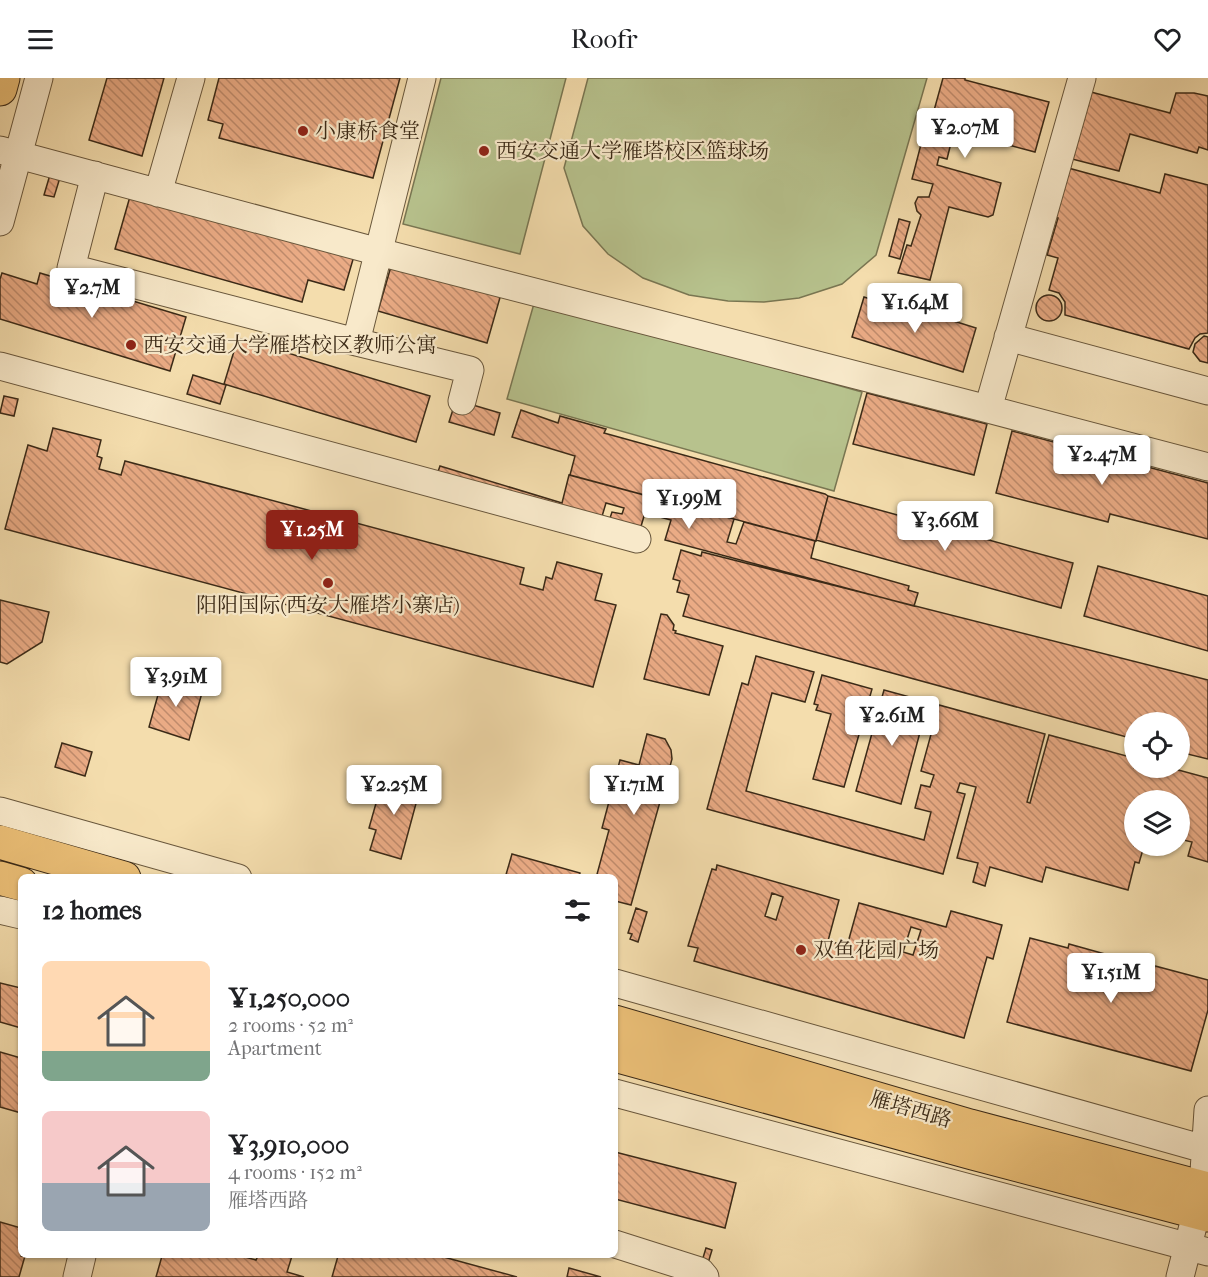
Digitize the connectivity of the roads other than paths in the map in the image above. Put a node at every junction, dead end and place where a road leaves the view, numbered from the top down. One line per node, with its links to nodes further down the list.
1 (3, 78): 6 (main road)
2 (39, 78): 7 (street)
3 (191, 78): 9 (street)
4 (422, 78): 11 (street)
5 (1082, 78): 12 (street)
6 (0, 90)
7 (9, 152): 8 (street); 10 (street)
8 (95, 175): 9 (street); 13 (street)
9 (158, 193): 11 (street)
10 (0, 222)
11 (379, 252): 13 (street); 17 (street)
12 (1008, 337): 15 (street); 17 (street)
13 (356, 342): 16 (street)
14 (0, 366): 19 (street)
15 (1208, 391)
16 (462, 401)
17 (988, 409): 18 (street)
18 (1208, 467)
19 (637, 538)
20 (0, 812): 23 (street)
21 (0, 842): 22 (main road)
22 (110, 874)
23 (224, 874)
24 (0, 879): 25 (main road)
25 (18, 883)
26 (0, 910): 27 (street)
27 (18, 914)
28 (618, 984): 33 (street)
29 (618, 1023): 34 (main road, 雁塔西路)
30 (618, 1056): 34 (main road, 雁塔西路)
31 (618, 1094): 36 (street)
32 (1208, 1110): 33 (street)
33 (1207, 1150): 34 (street)
34 (1204, 1201): 36 (street)
35 (618, 1245): 39 (street)
36 (1198, 1249): 40 (street)
37 (81, 1258): 38 (street)
38 (76, 1277)
39 (705, 1277)
40 (1180, 1277)

